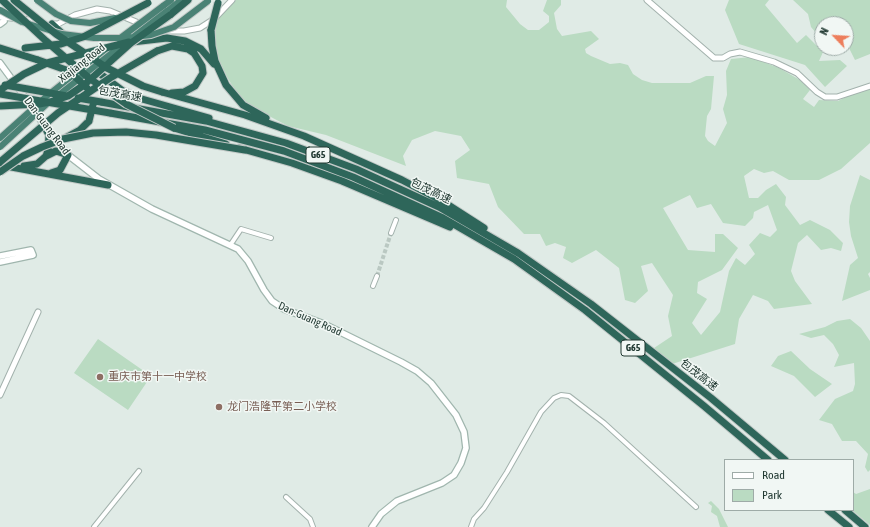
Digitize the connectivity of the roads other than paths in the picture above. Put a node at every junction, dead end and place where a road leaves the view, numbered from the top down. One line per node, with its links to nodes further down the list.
1 (2, 0): 14 (highway, bridge)
2 (14, 0): 23 (highway, bridge)
3 (37, 0): 10 (highway, bridge)
4 (171, 0): 13 (highway, Xiajiang Road)
5 (181, 0): 13 (highway, Xiajiang Road)
6 (188, 0): 13 (highway)
7 (208, 0): 12 (highway, bridge)
8 (232, 0): 16 (street)
9 (647, 0): 21 (street)
10 (150, 1): 17 (highway, bridge)
11 (218, 2): 19 (highway, bridge)
12 (0, 10)
13 (166, 11): 27 (highway, bridge); 31 (highway, Xiajiang Road, bridge); 33 (highway, Xiajiang Road, bridge)
14 (19, 20): 15 (street); 16 (street); 34 (highway, bridge)
15 (1, 21)
16 (52, 24): 29 (highway)
17 (0, 47): 32 (highway, bridge)
18 (0, 63): 28 (main road, Dan-Guang Road)
19 (218, 71): 22 (highway, bridge); 30 (highway)
20 (0, 84): 29 (highway, 包茂高速 / G65, bridge)
21 (870, 86)
22 (0, 90)
23 (162, 92): 30 (highway); 37 (highway, bridge)
24 (0, 94): 26 (highway, 包茂高速 / G65, bridge)
25 (0, 99): 26 (highway, bridge)
26 (64, 105): 46 (highway, 包茂高速 / G65, bridge)
27 (0, 106)
28 (42, 120): 35 (main road, Dan-Guang Road); 36 (highway)
29 (234, 128): 47 (highway, 包茂高速 / G65)
30 (284, 128): 47 (highway)
31 (0, 138)
32 (63, 139): 34 (highway, bridge); 39 (highway, bridge)
33 (0, 148)
34 (245, 150): 46 (highway)
35 (68, 154): 36 (highway); 40 (highway); 41 (main road, Dan-Guang Road)
36 (46, 156): 37 (highway)
37 (0, 162)
38 (0, 165): 40 (highway)
39 (0, 172)
40 (51, 174): 41 (highway)
41 (108, 185): 45 (main road, Dan-Guang Road)
42 (396, 220): 43 (street)
43 (392, 233)
44 (271, 238): 45 (street)
45 (231, 244): 63 (main road, Dan-Guang Road)
46 (491, 245): 54 (highway, 包茂高速 / G65)
47 (518, 253): 55 (highway, 包茂高速 / G65)
48 (0, 256): 49 (main road)
49 (0, 262)
50 (376, 276): 51 (street)
51 (373, 286)
52 (38, 312): 53 (street)
53 (0, 395)
54 (767, 459)
55 (784, 459)
56 (139, 471): 61 (street)
57 (286, 497): 62 (street)
58 (696, 507): 64 (street)
59 (829, 511): 65 (highway)
60 (846, 511): 66 (highway)
61 (94, 527)
62 (313, 527)
63 (372, 527)
64 (471, 527)
65 (849, 527)
66 (865, 527)

